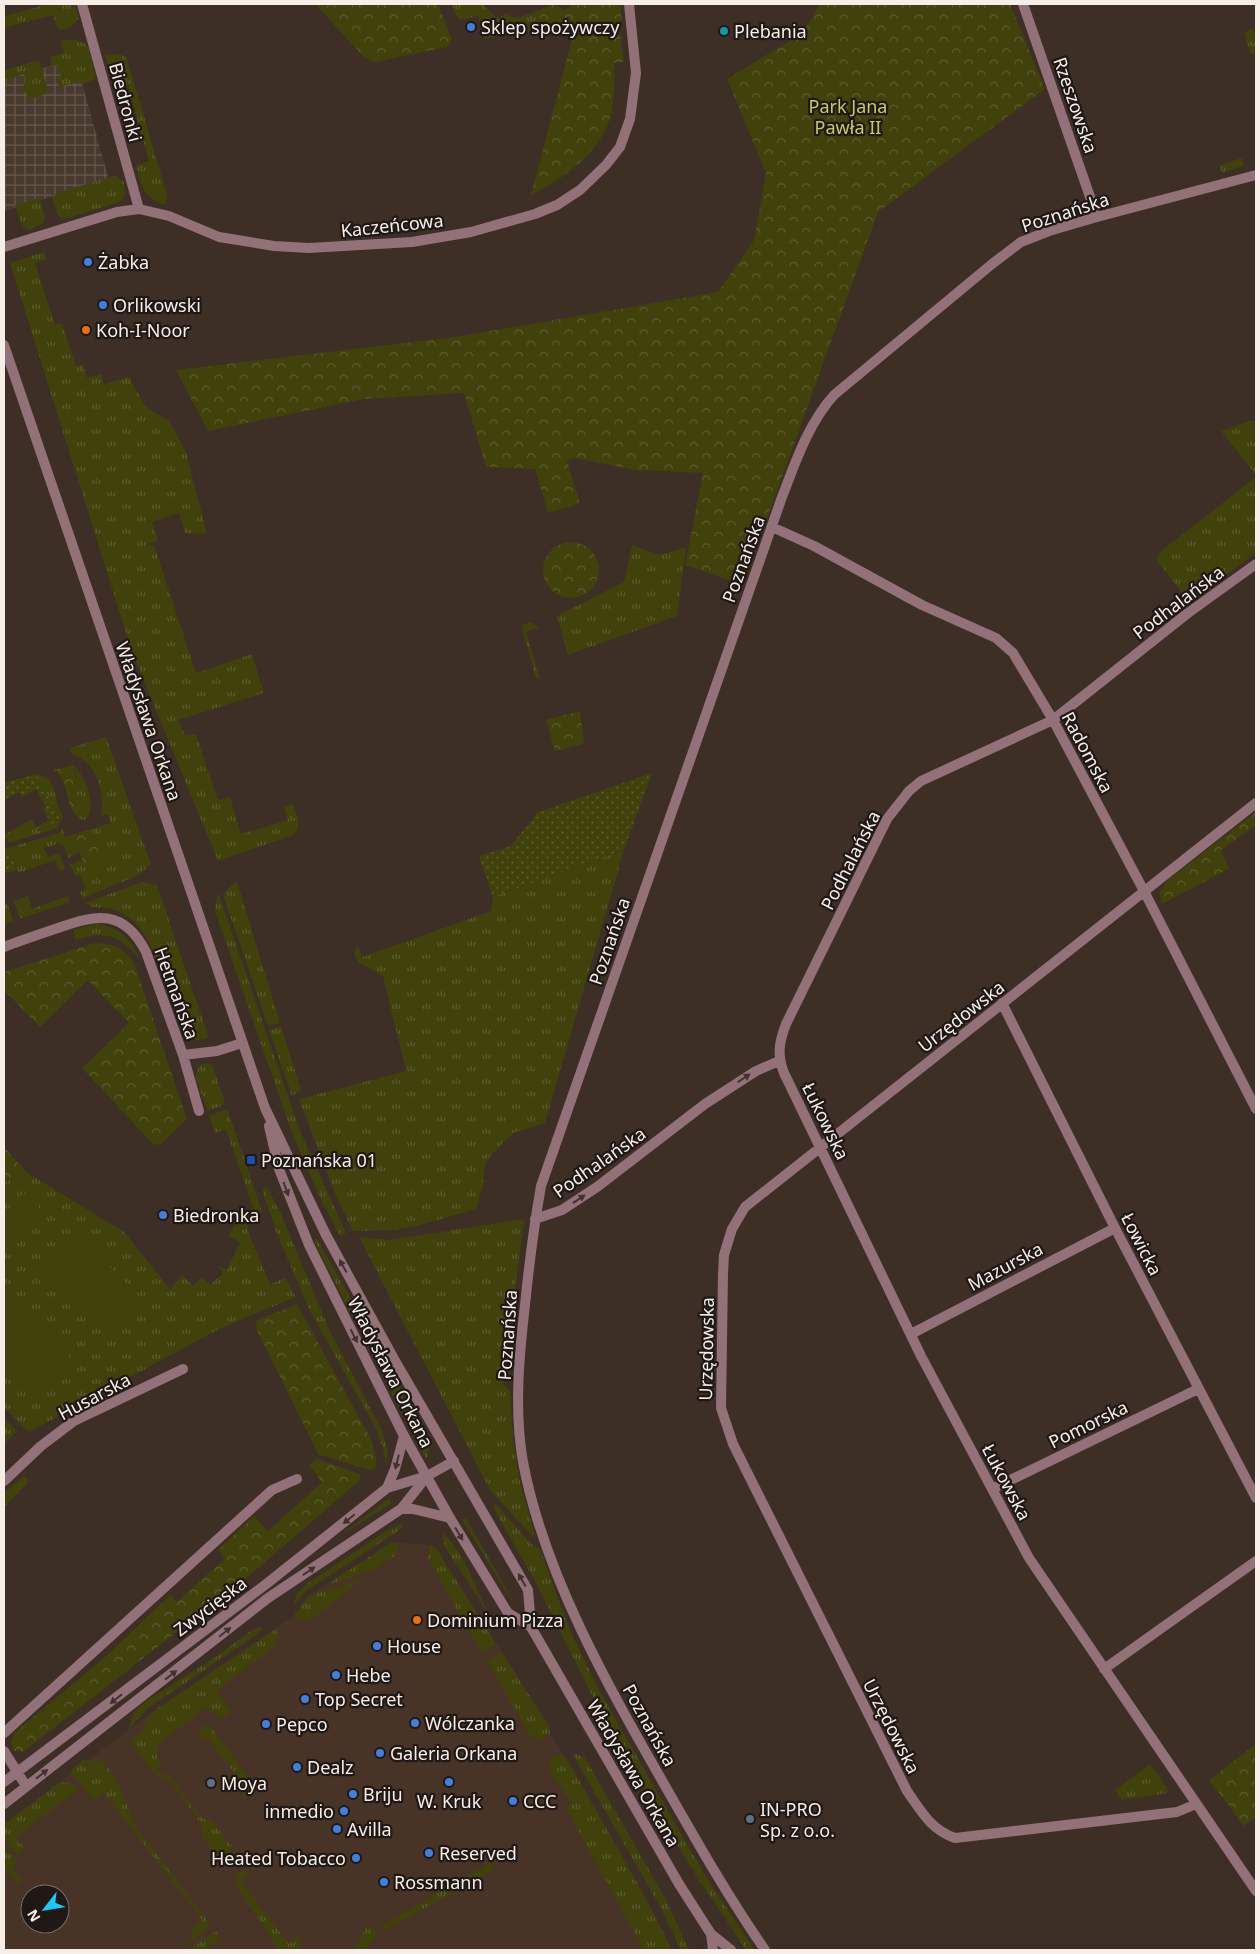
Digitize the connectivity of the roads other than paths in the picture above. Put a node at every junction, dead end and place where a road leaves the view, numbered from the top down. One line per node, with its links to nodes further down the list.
1 (82, 4): 5 (street, Biedronki)
2 (629, 4): 5 (street, Kaczeńcowa)
3 (1023, 4): 6 (street, Rzeszowska)
4 (1256, 175): 6 (street, Poznańska)
5 (139, 209): 7 (street, Kaczeńcowa)
6 (1097, 218): 9 (street, Poznańska)
7 (4, 247)
8 (4, 345): 16 (street, Władysława Orkana)
9 (772, 527): 11 (street, Radomska); 23 (street, Poznańska)
10 (1256, 564): 11 (street, Podhalańska)
11 (1053, 720): 13 (street, Radomska); 18 (street, Podhalańska)
12 (1256, 803): 13 (street, Urzędowska)
13 (1144, 891): 15 (street, Urzędowska); 20 (street, Radomska)
14 (4, 947): 17 (street, Hetmańska)
15 (1002, 1003): 22 (street, Urzędowska); 24 (street, Łowicka)
16 (242, 1044): 17 (street, Hetmańska); 19 (street, Władysława Orkana)
17 (183, 1055): 21 (street)
18 (779, 1061): 22 (street, Łukowska); 23 (street, Podhalańska, one-way to 18)
19 (265, 1108): 28 (street, Władysława Orkana, one-way to 28); 29 (street, Władysława Orkana, one-way to 19)
20 (1256, 1109)
21 (199, 1111)
22 (821, 1147): 25 (street, Łukowska); 47 (street, Urzędowska)
23 (535, 1219): 52 (street, Poznańska)
24 (1114, 1228): 25 (street, Mazurska); 27 (street, Łowicka)
25 (911, 1334): 34 (street, Łukowska)
26 (183, 1369): 32 (street, Husarska)
27 (1198, 1389): 34 (street, Pomorska); 35 (street, Łowicka)
28 (404, 1436): 30 (street, Władysława Orkana); 33 (street, one-way to 33)
29 (454, 1461): 30 (street, Zwycięska); 39 (street, Władysława Orkana, one-way to 29)
30 (427, 1476): 33 (street, Zwycięska); 36 (street, Zwycięska); 37 (street, Władysława Orkana)
31 (297, 1478): 41 (street)
32 (4, 1482)
33 (387, 1488): 43 (street, Zwycięska, one-way to 43)
34 (992, 1489): 40 (street, Łukowska)
35 (1256, 1498)
36 (401, 1509): 37 (street); 45 (street, Zwycięska, one-way to 36)
37 (450, 1518): 39 (street, Władysława Orkana, one-way to 39)
38 (1256, 1560): 40 (street)
39 (531, 1627): 49 (street, Władysława Orkana)
40 (1104, 1669): 47 (street, Łukowska)
41 (4, 1733)
42 (4, 1752): 43 (street)
43 (17, 1772): 44 (street, Zwycięska); 45 (street)
44 (4, 1782)
45 (26, 1786): 46 (street, Zwycięska)
46 (4, 1804)
47 (1196, 1804): 48 (street, Łukowska)
48 (1256, 1891)
49 (711, 1934): 50 (street, Władysława Orkana); 51 (street, Władysława Orkana)
50 (713, 1950)
51 (731, 1950)
52 (766, 1950)

